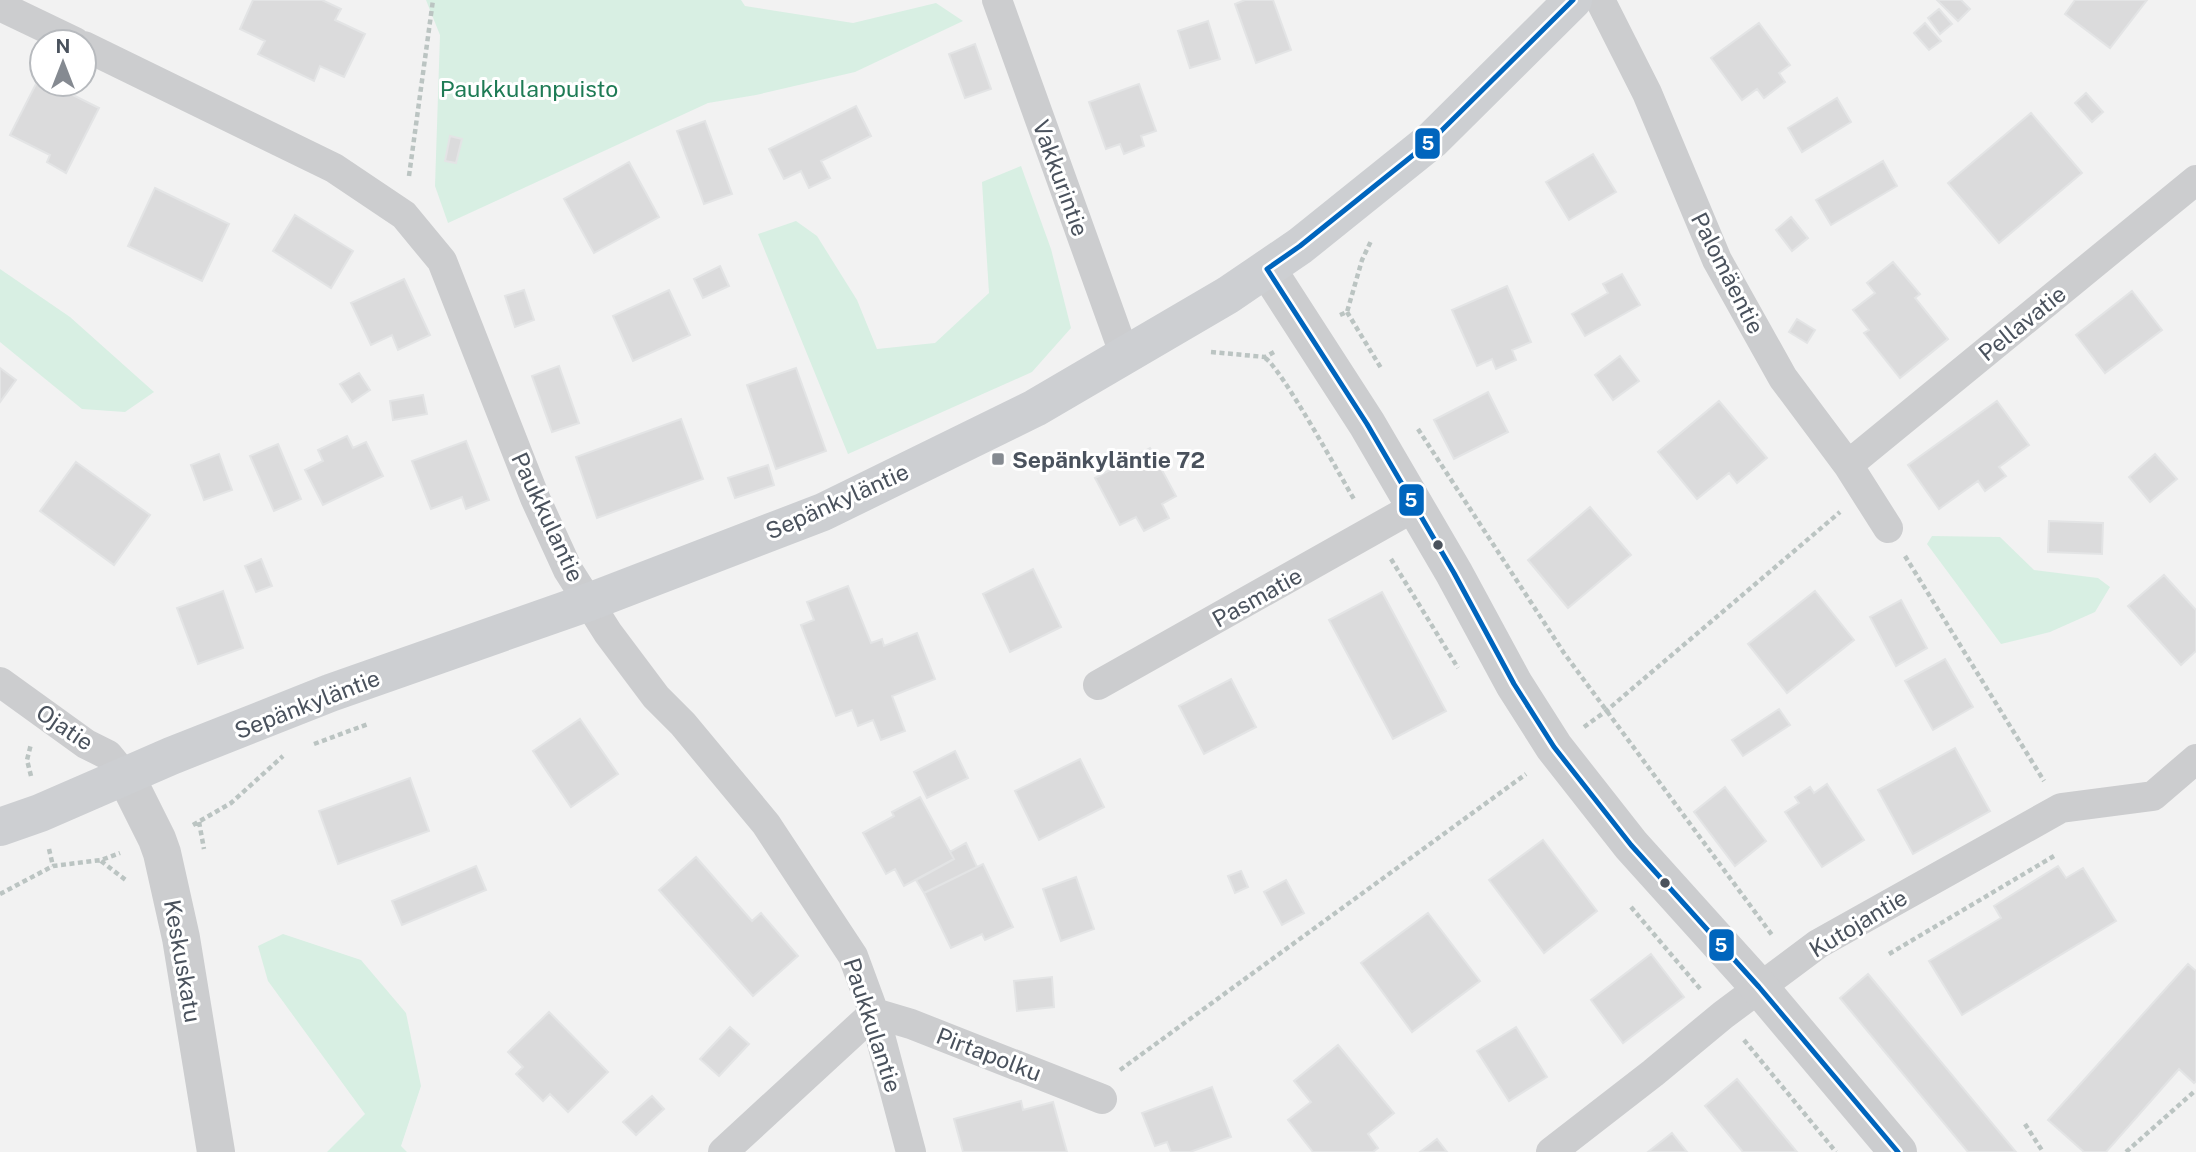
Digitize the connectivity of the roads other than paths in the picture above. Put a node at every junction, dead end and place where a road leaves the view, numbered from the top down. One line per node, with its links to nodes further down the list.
1 (996, 0): 9 (street, Vakkurintie)
2 (1573, 0): 8 (main road, Sepänkyläntie)
3 (1600, 0): 10 (street, Palomäentie)
4 (0, 6): 5 (street)
5 (46, 28)
6 (98, 53): 13 (street, Paukkulantie)
7 (2196, 180): 10 (street, Pellavatie)
8 (1267, 269): 9 (main road, Sepänkyläntie); 11 (street)
9 (1125, 356): 13 (main road, Sepänkyläntie)
10 (1848, 466): 12 (street, Palomäentie)
11 (1416, 506): 15 (street, Pasmatie); 19 (street)
12 (1888, 528)
13 (589, 602): 17 (main road, Sepänkyläntie); 20 (street, Paukkulantie)
14 (0, 682): 17 (street, Ojatie)
15 (1098, 685)
16 (2196, 759): 19 (street, Kutojantie)
17 (125, 777): 18 (main road, Sepänkyläntie); 22 (street, Keskuskatu)
18 (0, 827)
19 (1759, 987): 25 (street, Kutojantie); 26 (street)
20 (874, 1013): 21 (street, Pirtapolku); 23 (street); 24 (street, Paukkulantie)
21 (1095, 1096)
22 (216, 1152)
23 (723, 1152)
24 (911, 1152)
25 (1551, 1152)
26 (1898, 1152)

